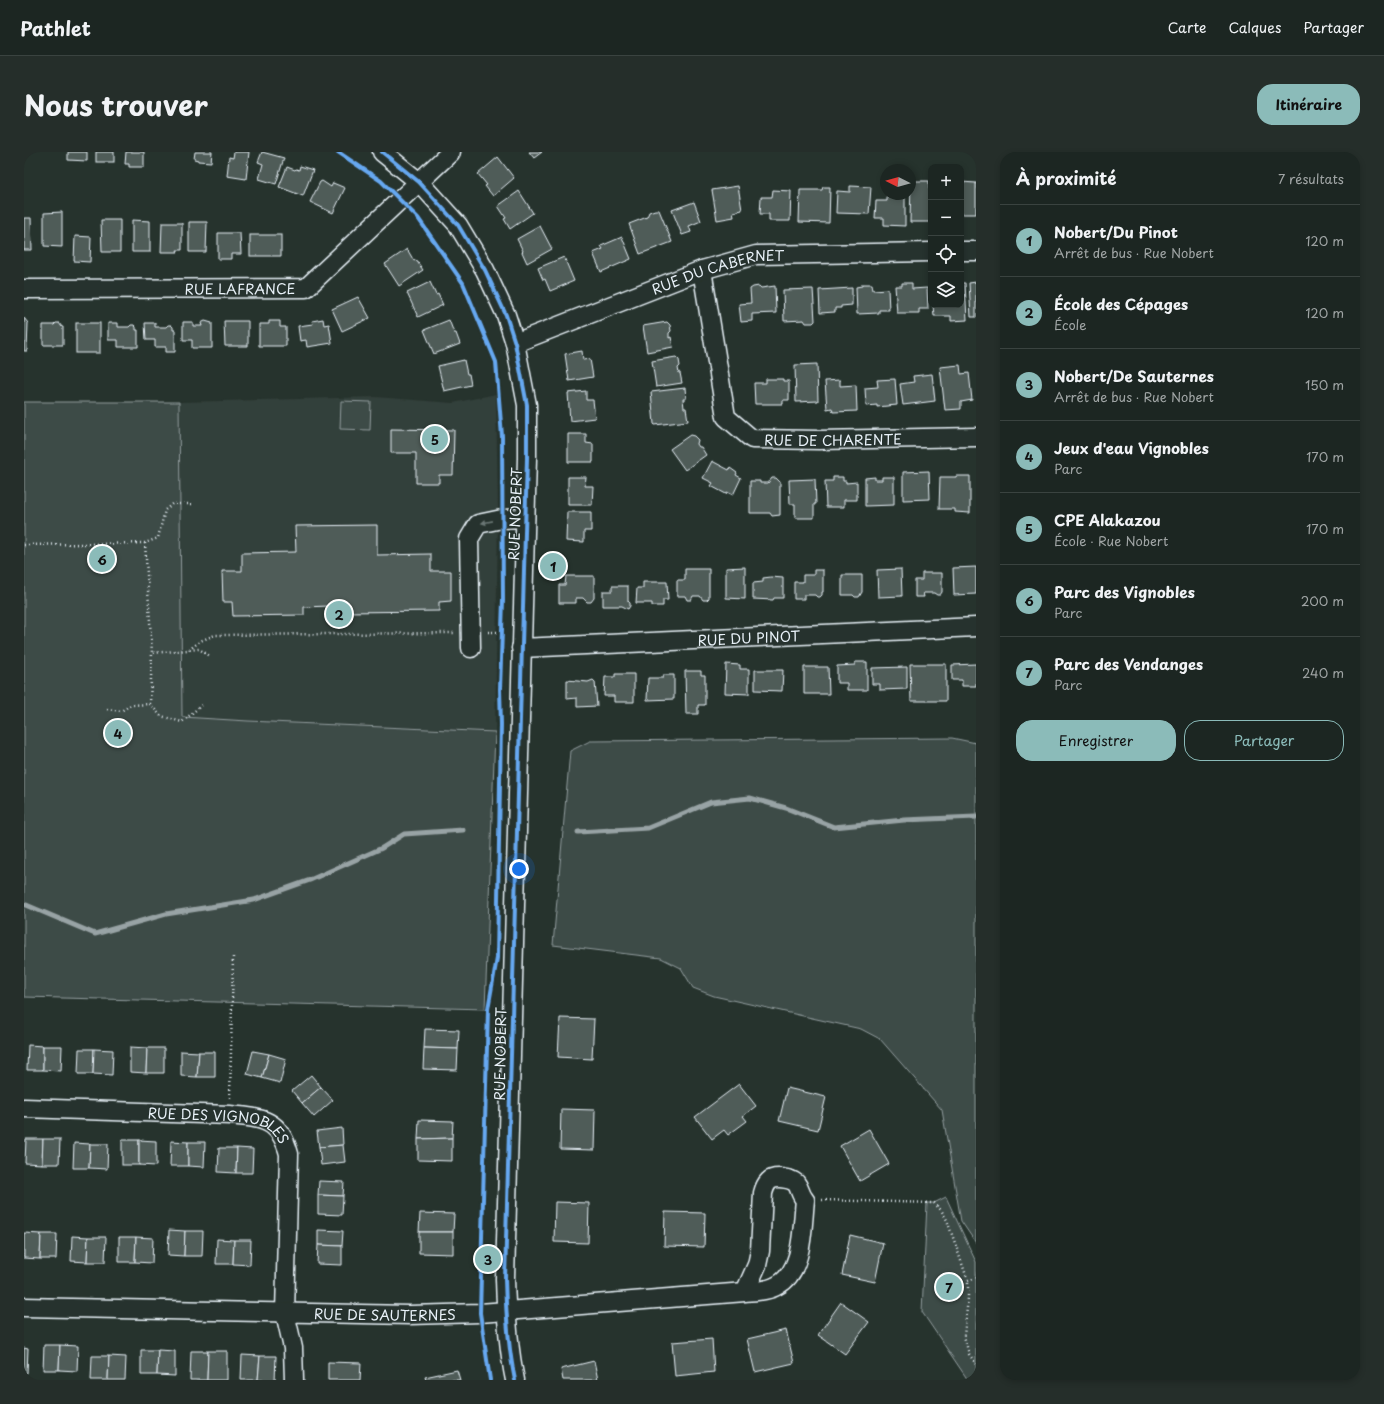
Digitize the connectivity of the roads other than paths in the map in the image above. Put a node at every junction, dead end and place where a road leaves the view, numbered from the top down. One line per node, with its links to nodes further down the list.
1 (382, 152): 3 (street, RUE NOBERT)
2 (451, 152): 3 (street, RUE LAFRANCE)
3 (419, 182): 8 (street, RUE LAFRANCE); 9 (street, RUE NOBERT)
4 (964, 251): 5 (street)
5 (976, 251)
6 (928, 252): 7 (street, RUE DU CABERNET)
7 (702, 270): 9 (street, RUE DU CABERNET); 10 (street, RUE DE CHARENTE)
8 (24, 289)
9 (516, 343): 11 (street, RUE NOBERT)
10 (976, 437)
11 (525, 518): 13 (street, one-way to 13); 14 (street, RUE NOBERT)
12 (976, 628): 14 (street, RUE DU PINOT)
13 (471, 640)
14 (521, 648): 18 (street, RUE NOBERT)
15 (24, 1108): 19 (street, RUE DES VIGNOBLES)
16 (745, 1292): 16 (street, RUE DE SAUTERNES); 18 (street, RUE DE SAUTERNES)
17 (24, 1307): 19 (street, RUE DE SAUTERNES)
18 (506, 1311): 19 (street, RUE DE SAUTERNES); 21 (street, RUE NOBERT)
19 (285, 1313): 20 (street, RUE DES VIGNOBLES)
20 (294, 1380)
21 (515, 1380)

